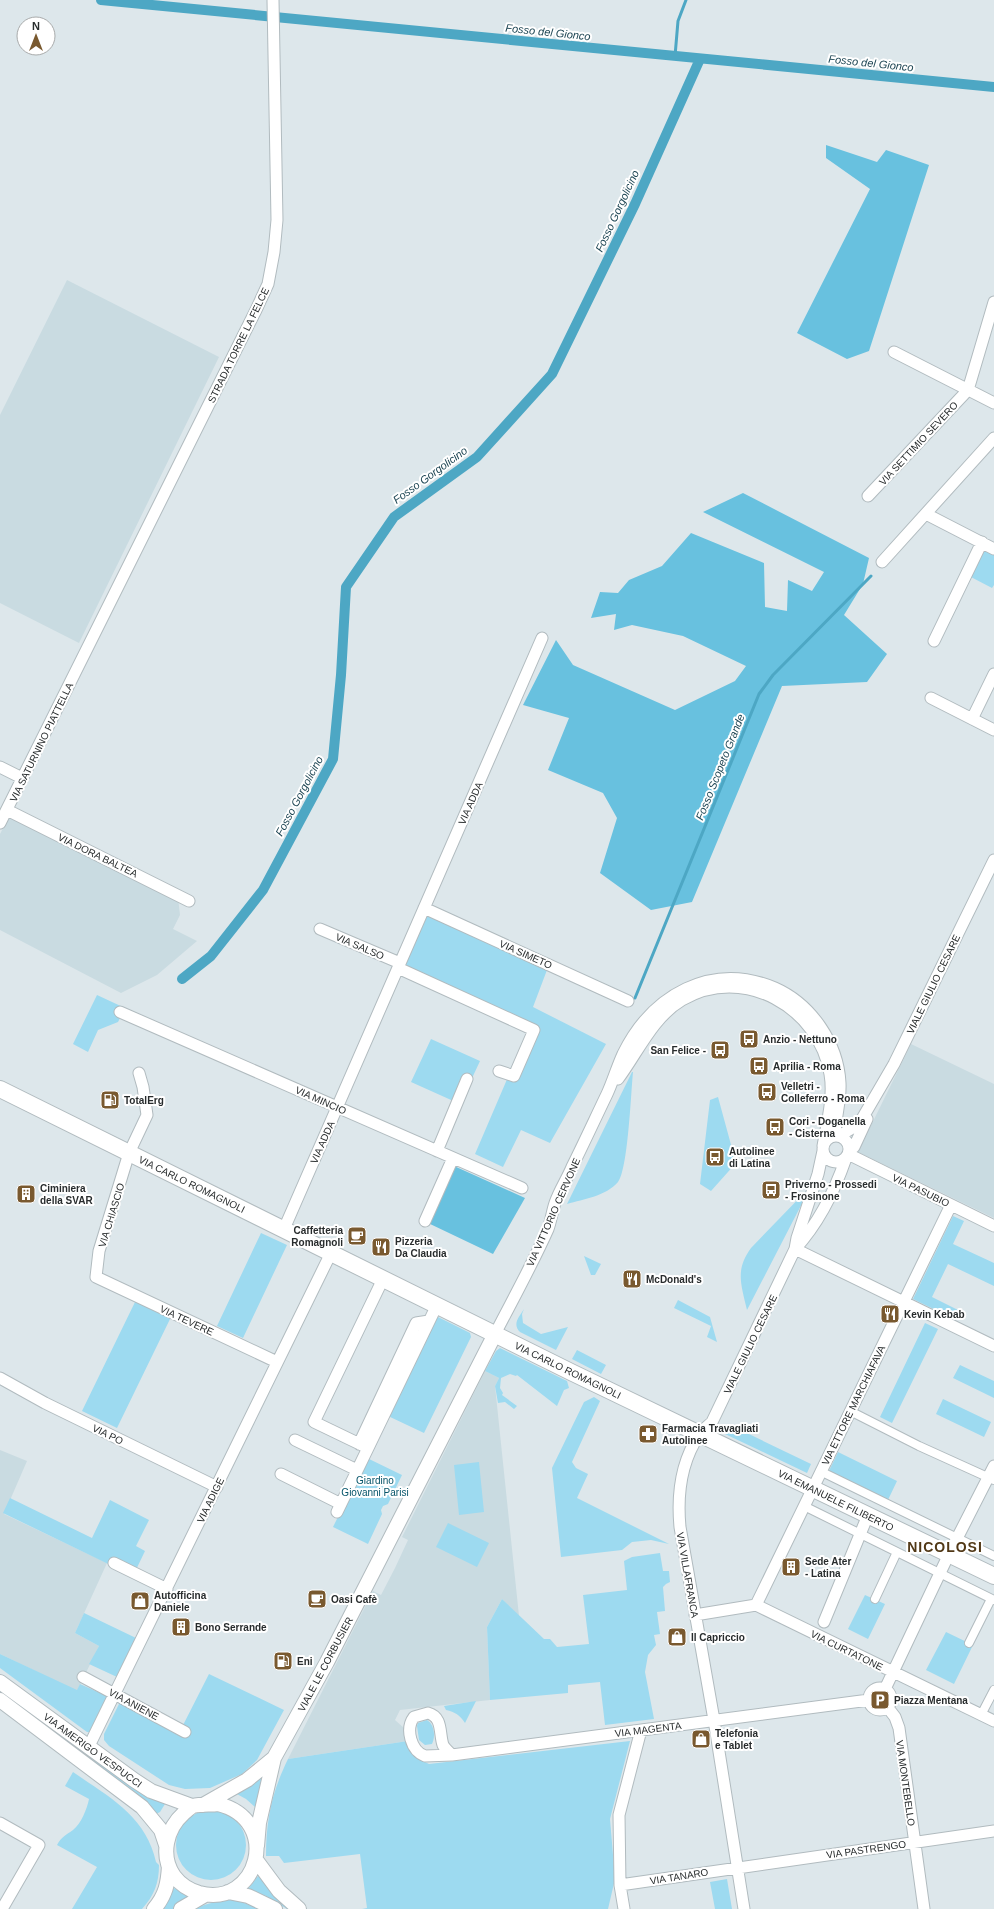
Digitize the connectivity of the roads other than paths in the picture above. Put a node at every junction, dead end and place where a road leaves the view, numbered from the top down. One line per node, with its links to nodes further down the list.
1 (273, 2): 14 (street, STRADA TORRE LA FELCE)
2 (994, 302): 4 (street)
3 (894, 352): 4 (street)
4 (968, 390): 5 (street); 7 (street, VIA SETTIMIO SEVERO)
5 (994, 403)
6 (994, 438): 8 (street)
7 (868, 496)
8 (926, 514): 9 (street); 11 (street)
9 (982, 542): 10 (street); 13 (street)
10 (994, 549)
11 (882, 562)
12 (542, 638): 26 (street, VIA ADDA)
13 (934, 641)
14 (81, 660): 20 (street, VIA SATURNINO PIATTELLA)
15 (994, 674): 17 (street)
16 (931, 698): 17 (street)
17 (972, 719): 18 (street)
18 (994, 730)
19 (0, 767): 20 (street)
20 (22, 778): 21 (street, VIA SATURNINO PIATTELLA)
21 (6, 810): 22 (street, VIA SATURNINO PIATTELLA); 25 (street, VIA DORA BALTEA)
22 (0, 823)
23 (994, 860): 24 (street, VIALE GIULIO CESARE)
24 (989, 881): 37 (street, VIALE GIULIO CESARE)
25 (189, 901)
26 (424, 908): 28 (street, VIA ADDA); 29 (street, VIA SIMETO)
27 (320, 929): 28 (street, VIA SALSO)
28 (399, 965): 31 (street); 36 (street, VIA ADDA)
29 (628, 1001)
30 (120, 1012): 36 (street, VIA MINCIO)
31 (499, 1071)
32 (139, 1073): 41 (street, VIA CHIASCIO)
33 (467, 1079): 40 (street)
34 (0, 1089): 41 (main road, VIA CARLO ROMAGNOLI)
35 (610, 1089): 38 (street, VIA VITTORIO CERVONE); 39 (street, VIA VITTORIO CERVONE); 55 (street, VIA VITTORIO CERVONE)
36 (337, 1107): 40 (street, VIA MINCIO); 48 (street, VIA ADDA)
37 (870, 1107): 38 (street, VIALE GIULIO CESARE); 42 (street, VIALE GIULIO CESARE)
38 (837, 1136): 39 (street); 42 (street)
39 (823, 1148): 42 (street); 49 (street, VIALE GIULIO CESARE)
40 (437, 1151): 43 (street, VIA MINCIO)
41 (129, 1153): 48 (main road, VIA CARLO ROMAGNOLI); 51 (street, VIA CHIASCIO)
42 (847, 1154): 45 (street, VIA PASUBIO); 49 (street, VIALE GIULIO CESARE)
43 (453, 1158): 44 (street, VIA MINCIO); 46 (street)
44 (522, 1188)
45 (951, 1205): 47 (street, VIA PASUBIO); 53 (street, VIA ETTORE MARCHIAFAVA)
46 (425, 1221)
47 (994, 1226)
48 (284, 1229): 50 (main road, VIA CARLO ROMAGNOLI)
49 (795, 1249): 53 (street); 60 (street, VIALE GIULIO CESARE)
50 (331, 1253): 52 (main road, VIA CARLO ROMAGNOLI); 57 (street, VIA ADIGE)
51 (96, 1277): 57 (street, VIA TEVERE)
52 (383, 1279): 54 (main road, VIA CARLO ROMAGNOLI); 62 (street)
53 (904, 1302): 56 (street); 59 (street, VIA ETTORE MARCHIAFAVA)
54 (437, 1305): 55 (main road, VIA CARLO ROMAGNOLI); 62 (street)
55 (495, 1334): 60 (main road, VIA CARLO ROMAGNOLI); 103 (street, VIALE LE CORBUSIER)
56 (994, 1346)
57 (278, 1362): 68 (street, VIA ADIGE)
58 (0, 1378): 68 (street, VIA PO)
59 (850, 1411): 65 (street, VIA ETTORE MARCHIAFAVA); 67 (street)
60 (699, 1434): 69 (main road, VIA EMANUELE FILIBERTO); 84 (street, VIA VILLAFRANCA)
61 (295, 1440): 64 (street)
62 (363, 1446): 64 (street)
63 (994, 1466): 67 (street)
64 (357, 1470): 66 (street)
65 (820, 1471): 69 (street, VIA ETTORE MARCHIAFAVA); 73 (street, VIA EMANUELE FILIBERTO)
66 (280, 1474)
67 (991, 1479): 73 (street)
68 (217, 1487): 80 (street, VIA ADIGE)
69 (812, 1488): 70 (street, VIA ETTORE MARCHIAFAVA); 71 (main road, VIA EMANUELE FILIBERTO)
70 (804, 1506): 72 (street, VIA EMANUELE FILIBERTO); 83 (street, VIA ETTORE MARCHIAFAVA)
71 (868, 1515): 72 (street); 75 (main road, VIA EMANUELE FILIBERTO)
72 (860, 1533): 74 (street, VIA EMANUELE FILIBERTO); 85 (street)
73 (957, 1538): 75 (street); 76 (street, VIA EMANUELE FILIBERTO)
74 (897, 1552): 78 (street, VIA EMANUELE FILIBERTO); 81 (street)
75 (949, 1554): 78 (street); 79 (main road, VIA EMANUELE FILIBERTO)
76 (994, 1556)
77 (114, 1563): 80 (street)
78 (940, 1573): 82 (street, VIA EMANUELE FILIBERTO); 87 (street)
79 (994, 1576)
80 (167, 1589): 92 (street, VIA ADIGE)
81 (875, 1599)
82 (993, 1599): 86 (street)
83 (756, 1605): 84 (street); 87 (street, VIA CURTATONE)
84 (695, 1615): 97 (street, VIA VILLAFRANCA)
85 (824, 1622)
86 (969, 1643)
87 (893, 1672): 90 (street); 96 (street, VIA CURTATONE)
88 (83, 1677): 92 (street, VIA ANIENE)
89 (0, 1682): 101 (street, VIA AMERIGO VESPUCCI)
90 (885, 1689): 94 (street); 95 (street)
91 (994, 1690): 96 (street)
92 (115, 1694): 100 (street, VIA ANIENE); 101 (street, VIA ADIGE)
93 (0, 1700): 108 (street, VIA AMERIGO VESPUCCI)
94 (869, 1700): 95 (street); 97 (street, VIA MAGENTA)
95 (888, 1708): 107 (street, VIA MONTEBELLO)
96 (981, 1715): 98 (street, VIA CURTATONE)
97 (714, 1720): 99 (street, VIA MAGENTA); 112 (street, VIA VILLAFRANCA)
98 (994, 1721)
99 (641, 1730): 102 (street, VIA MAGENTA); 113 (street)
100 (185, 1732)
101 (88, 1748): 104 (street, VIA AMERIGO VESPUCCI)
102 (452, 1755): 102 (street, VIA MAGENTA)
103 (274, 1758): 104 (street, VIALE LE CORBUSIER); 109 (street, VIALE LE CORBUSIER)
104 (197, 1805): 108 (street); 109 (street)
105 (0, 1822): 116 (street)
106 (994, 1830): 107 (street, VIA PASTRENGO)
107 (914, 1842): 112 (street, VIA PASTRENGO); 123 (street, VIA MONTEBELLO)
108 (166, 1845): 111 (street)
109 (257, 1846): 110 (street)
110 (256, 1860): 114 (street); 120 (street)
111 (169, 1866): 115 (street); 117 (street)
112 (737, 1867): 113 (street, VIA TANARO); 122 (street, VIA VILLAFRANCA)
113 (620, 1885): 121 (street)
114 (228, 1892): 115 (street); 119 (street)
115 (205, 1895): 118 (street)
116 (2, 1909)
117 (154, 1909)
118 (182, 1909)
119 (275, 1909)
120 (300, 1909)
121 (624, 1909)
122 (744, 1909)
123 (924, 1909)

